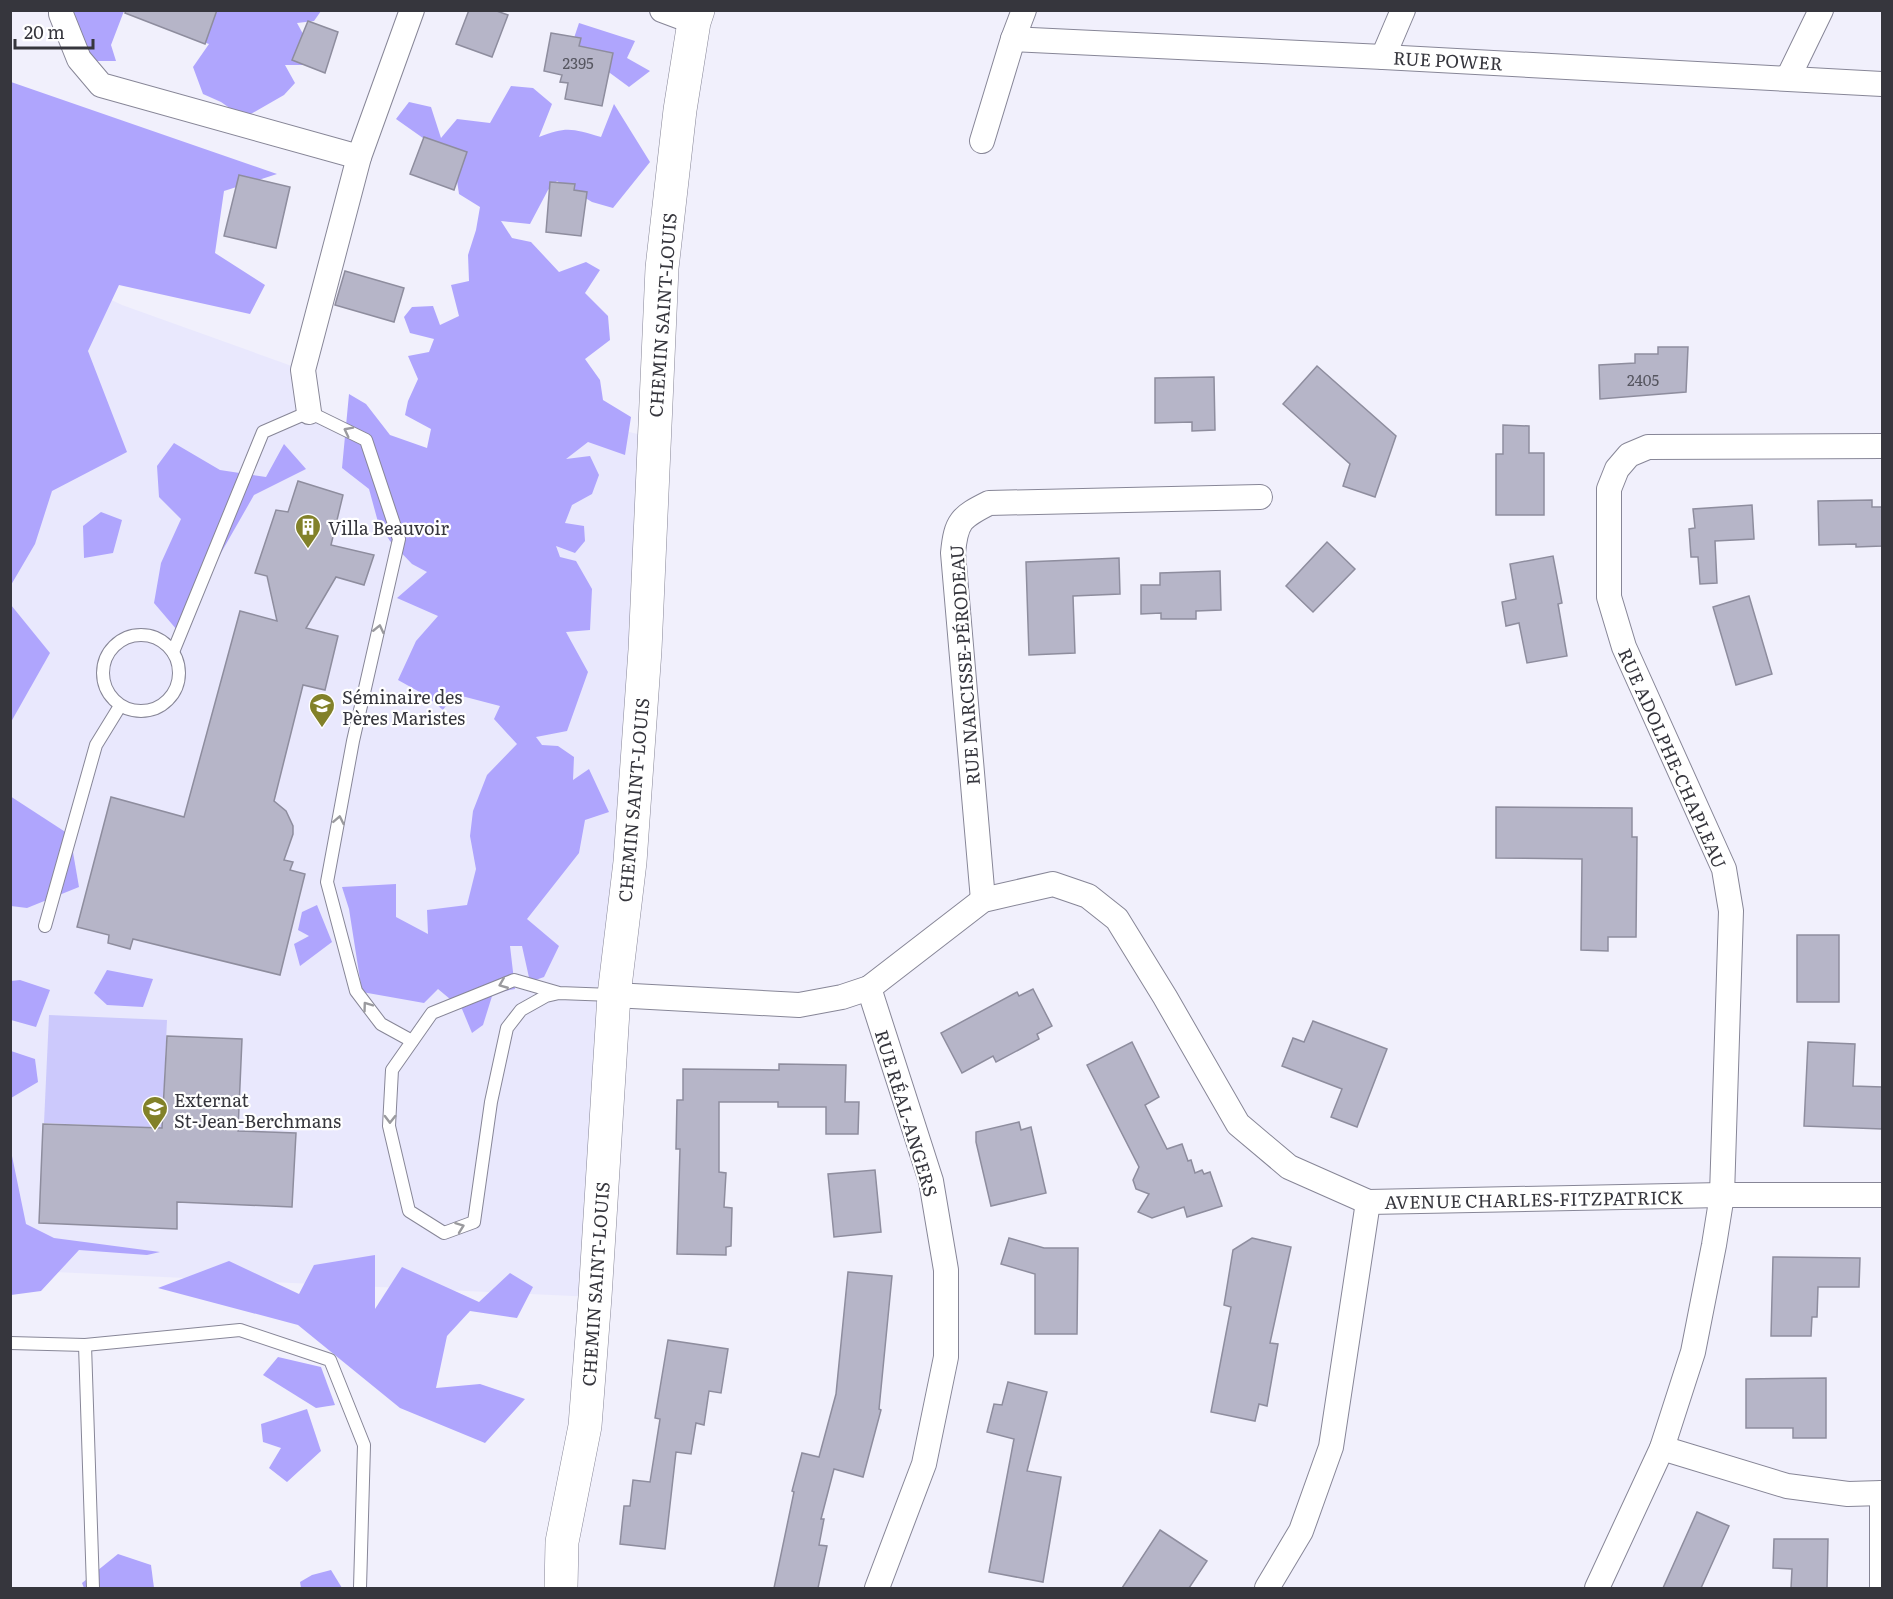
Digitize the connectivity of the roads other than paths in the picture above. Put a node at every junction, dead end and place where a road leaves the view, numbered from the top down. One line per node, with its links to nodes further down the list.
1 (61, 10): 13 (street)
2 (412, 10): 13 (street)
3 (662, 10): 7 (street)
4 (1024, 10): 8 (street)
5 (1403, 10): 9 (street)
6 (1821, 10): 10 (street)
7 (696, 16): 23 (street, CHEMIN SAINT-LOUIS)
8 (1013, 39): 9 (street, RUE POWER); 12 (street)
9 (1383, 57): 10 (street, RUE POWER)
10 (1788, 78): 11 (street, RUE POWER)
11 (1882, 84)
12 (982, 141)
13 (359, 156): 14 (street)
14 (309, 412): 17 (lane); 24 (lane, one-way to 14)
15 (1882, 446): 25 (street, RUE ADOLPHE-CHAPLEAU)
16 (1260, 497): 19 (street, RUE NARCISSE-PÉRODEAU)
17 (173, 652): 18 (lane); 18 (lane)
18 (120, 706): 20 (lane)
19 (983, 900): 21 (street, AVENUE CHARLES-FITZPATRICK); 27 (street, AVENUE CHARLES-FITZPATRICK)
20 (45, 926)
21 (869, 988): 23 (street, AVENUE CHARLES-FITZPATRICK); 35 (street, RUE RÉAL-ANGERS)
22 (559, 993): 23 (lane); 24 (lane, one-way to 24); 24 (lane, one-way to 22)
23 (614, 995): 34 (street, CHEMIN SAINT-LOUIS)
24 (412, 1041)
25 (1722, 1195): 26 (street, AVENUE CHARLES-FITZPATRICK); 27 (street, AVENUE CHARLES-FITZPATRICK); 30 (street, RUE ADOLPHE-CHAPLEAU)
26 (1882, 1195)
27 (1368, 1202): 36 (street)
28 (10, 1343): 29 (lane)
29 (85, 1346): 32 (lane); 33 (lane)
30 (1662, 1448): 31 (street); 37 (street, RUE ADOLPHE-CHAPLEAU)
31 (1882, 1493): 38 (street)
32 (93, 1588)
33 (360, 1588)
34 (561, 1588)
35 (877, 1588)
36 (1267, 1588)
37 (1597, 1588)
38 (1882, 1588)

